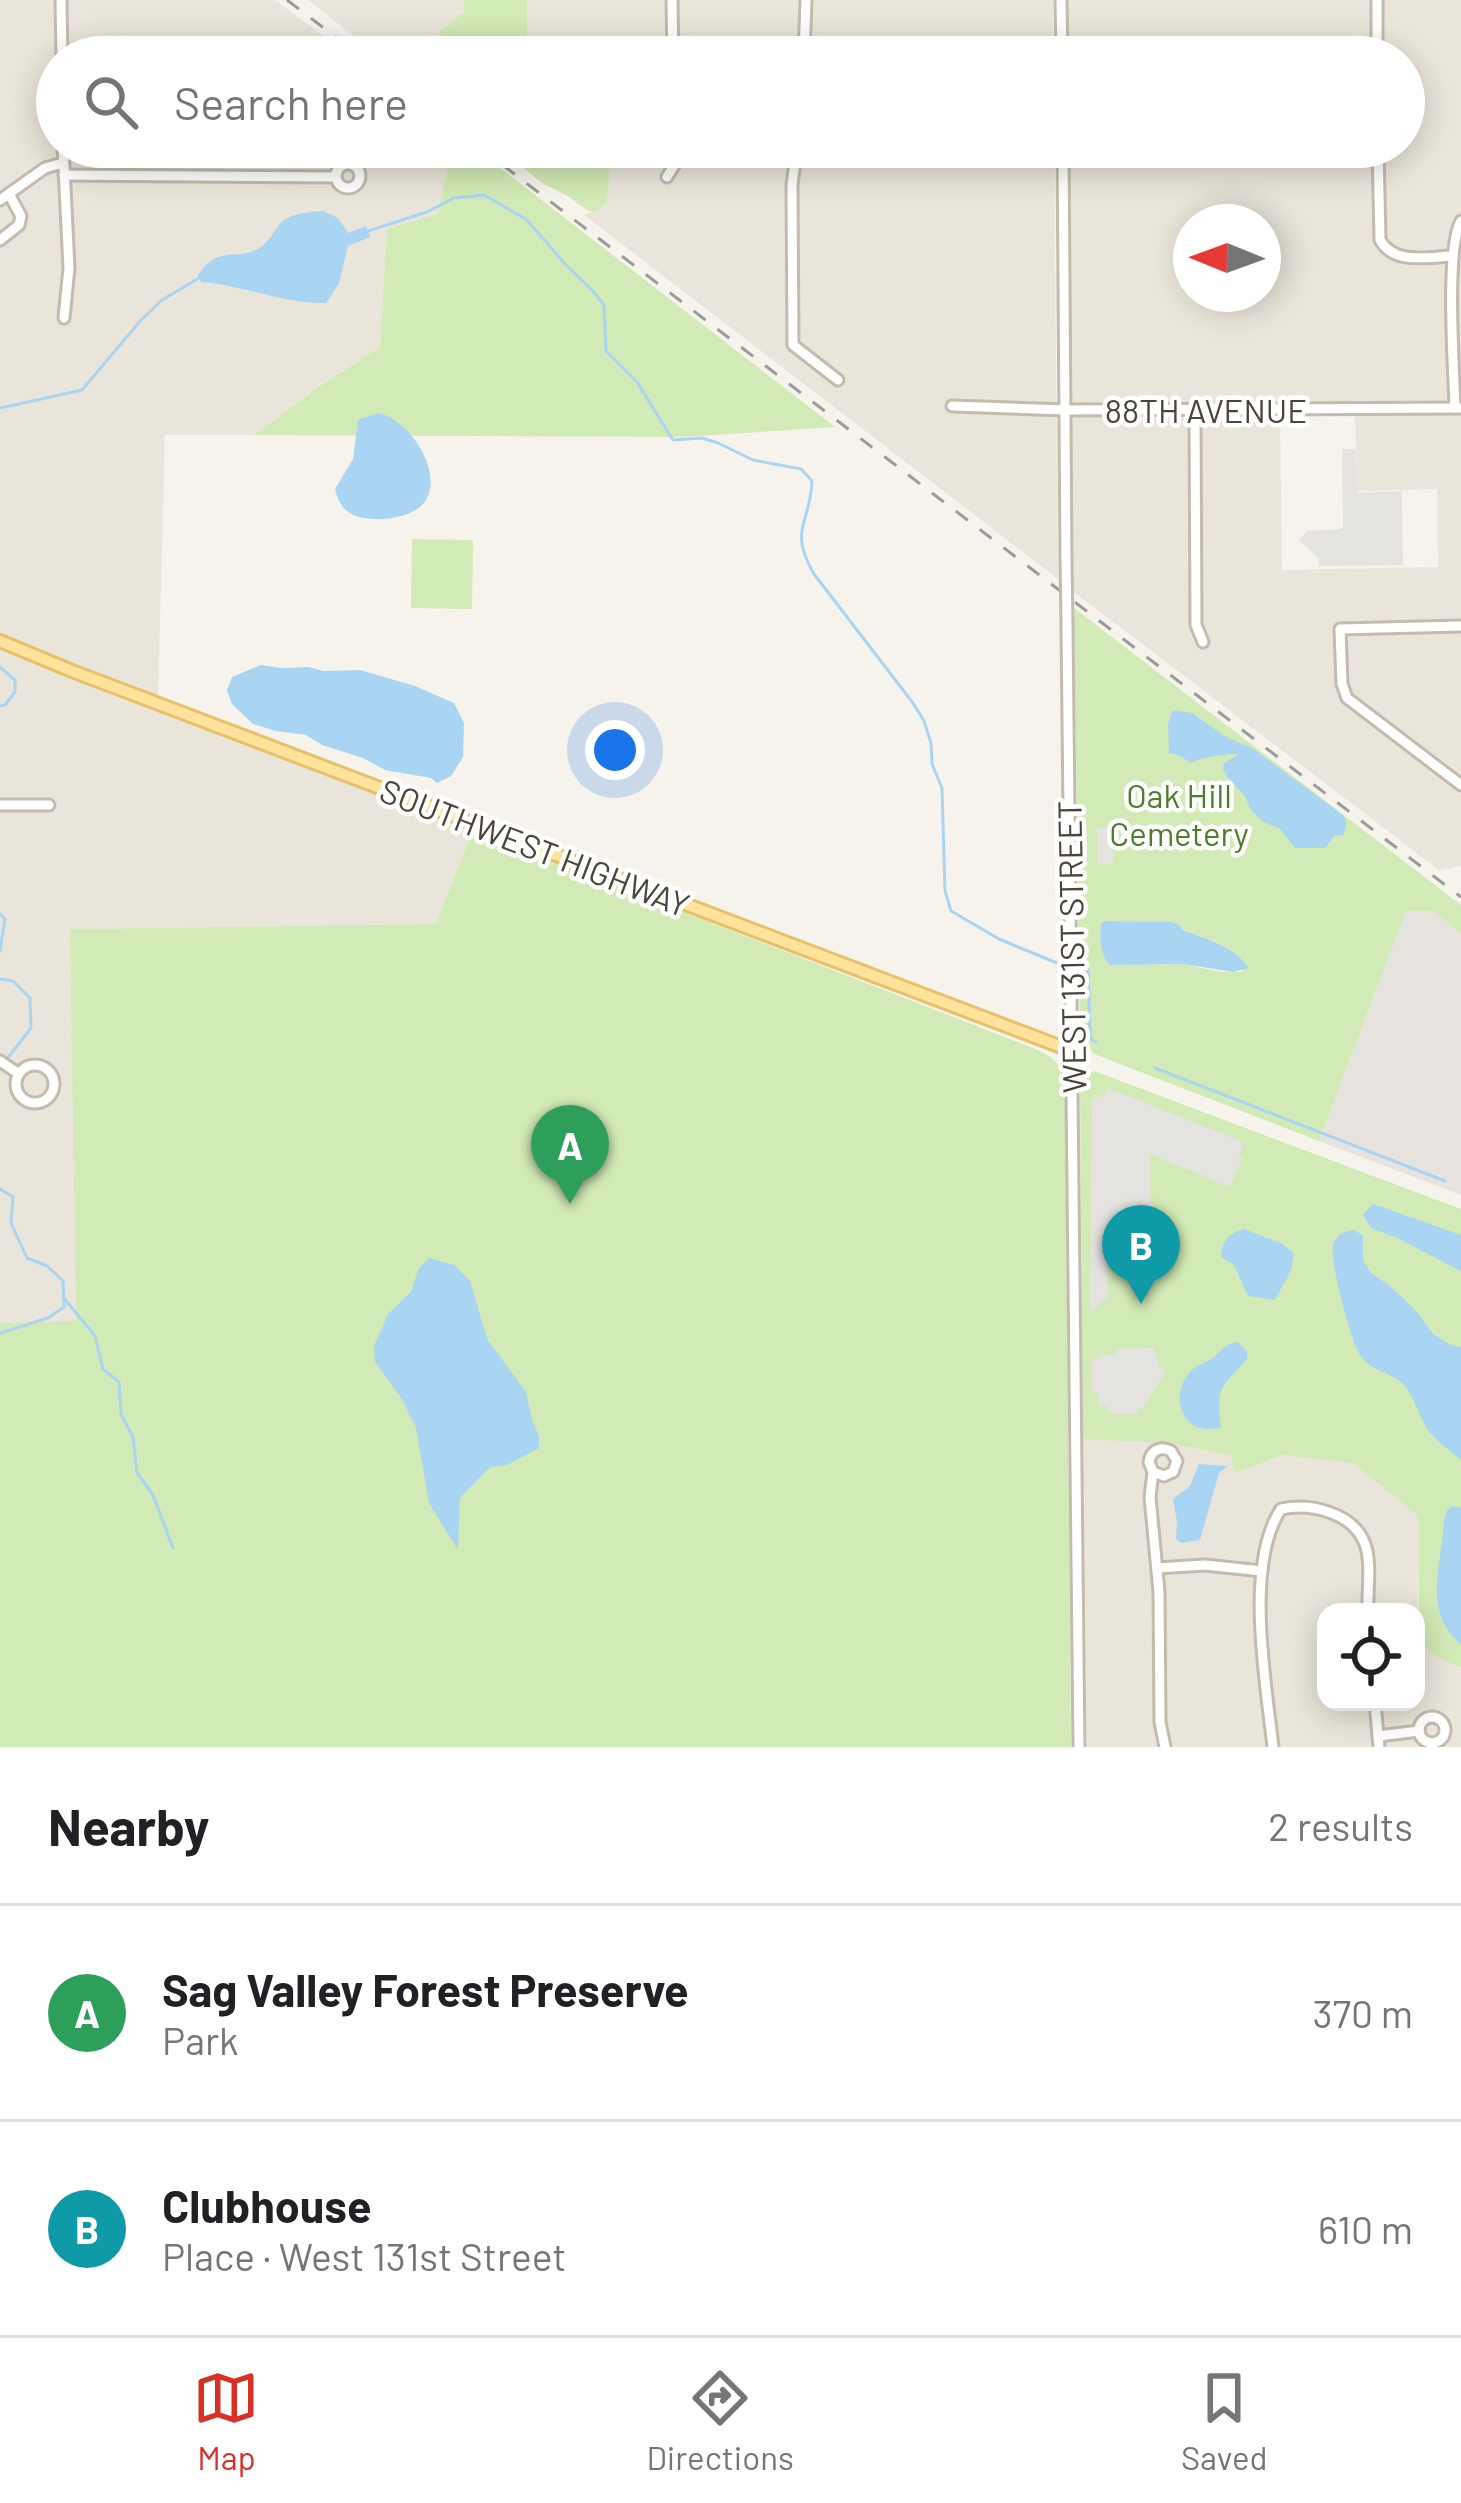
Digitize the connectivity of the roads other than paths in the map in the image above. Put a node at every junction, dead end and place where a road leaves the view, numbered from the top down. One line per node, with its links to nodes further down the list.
1 (61, 0): 6 (street)
2 (672, 0): 7 (street)
3 (806, 0): 8 (street)
4 (1061, 0): 9 (street)
5 (1377, 0): 10 (street)
6 (62, 36)
7 (673, 36)
8 (805, 36)
9 (1062, 36)
10 (1377, 36)
11 (45, 168): 20 (street)
12 (63, 168): 17 (street)
13 (673, 168): 19 (street)
14 (794, 168): 25 (street)
15 (1063, 168): 28 (street, WEST 131ST STREET)
16 (1378, 168): 23 (street)
17 (64, 176): 18 (street); 24 (street)
18 (336, 177)
19 (667, 177)
20 (3, 197): 22 (street)
21 (1461, 221): 23 (street)
22 (0, 240)
23 (1452, 256): 27 (street)
24 (64, 317)
25 (838, 380)
26 (952, 406): 28 (street, 88TH AVENUE)
27 (1458, 408): 29 (street, 88TH AVENUE)
28 (1065, 410): 29 (street, 88TH AVENUE); 36 (street, WEST 131ST STREET, bridge)
29 (1195, 410): 32 (street)
30 (1461, 626): 33 (street)
31 (0, 641): 36 (main road, SOUTHWEST HIGHWAY)
32 (1203, 642)
33 (1461, 785)
34 (0, 805): 35 (street)
35 (49, 805)
36 (1072, 1052): 45 (street, WEST 131ST STREET)
37 (7, 1066): 37 (street)
38 (1153, 1472): 39 (street)
39 (1157, 1568): 40 (street); 46 (street)
40 (1262, 1571): 41 (street); 47 (street)
41 (1368, 1603)
42 (1376, 1711): 44 (street)
43 (1419, 1731): 44 (street)
44 (1379, 1741)
45 (1079, 1747)
46 (1166, 1747)
47 (1273, 1747)

